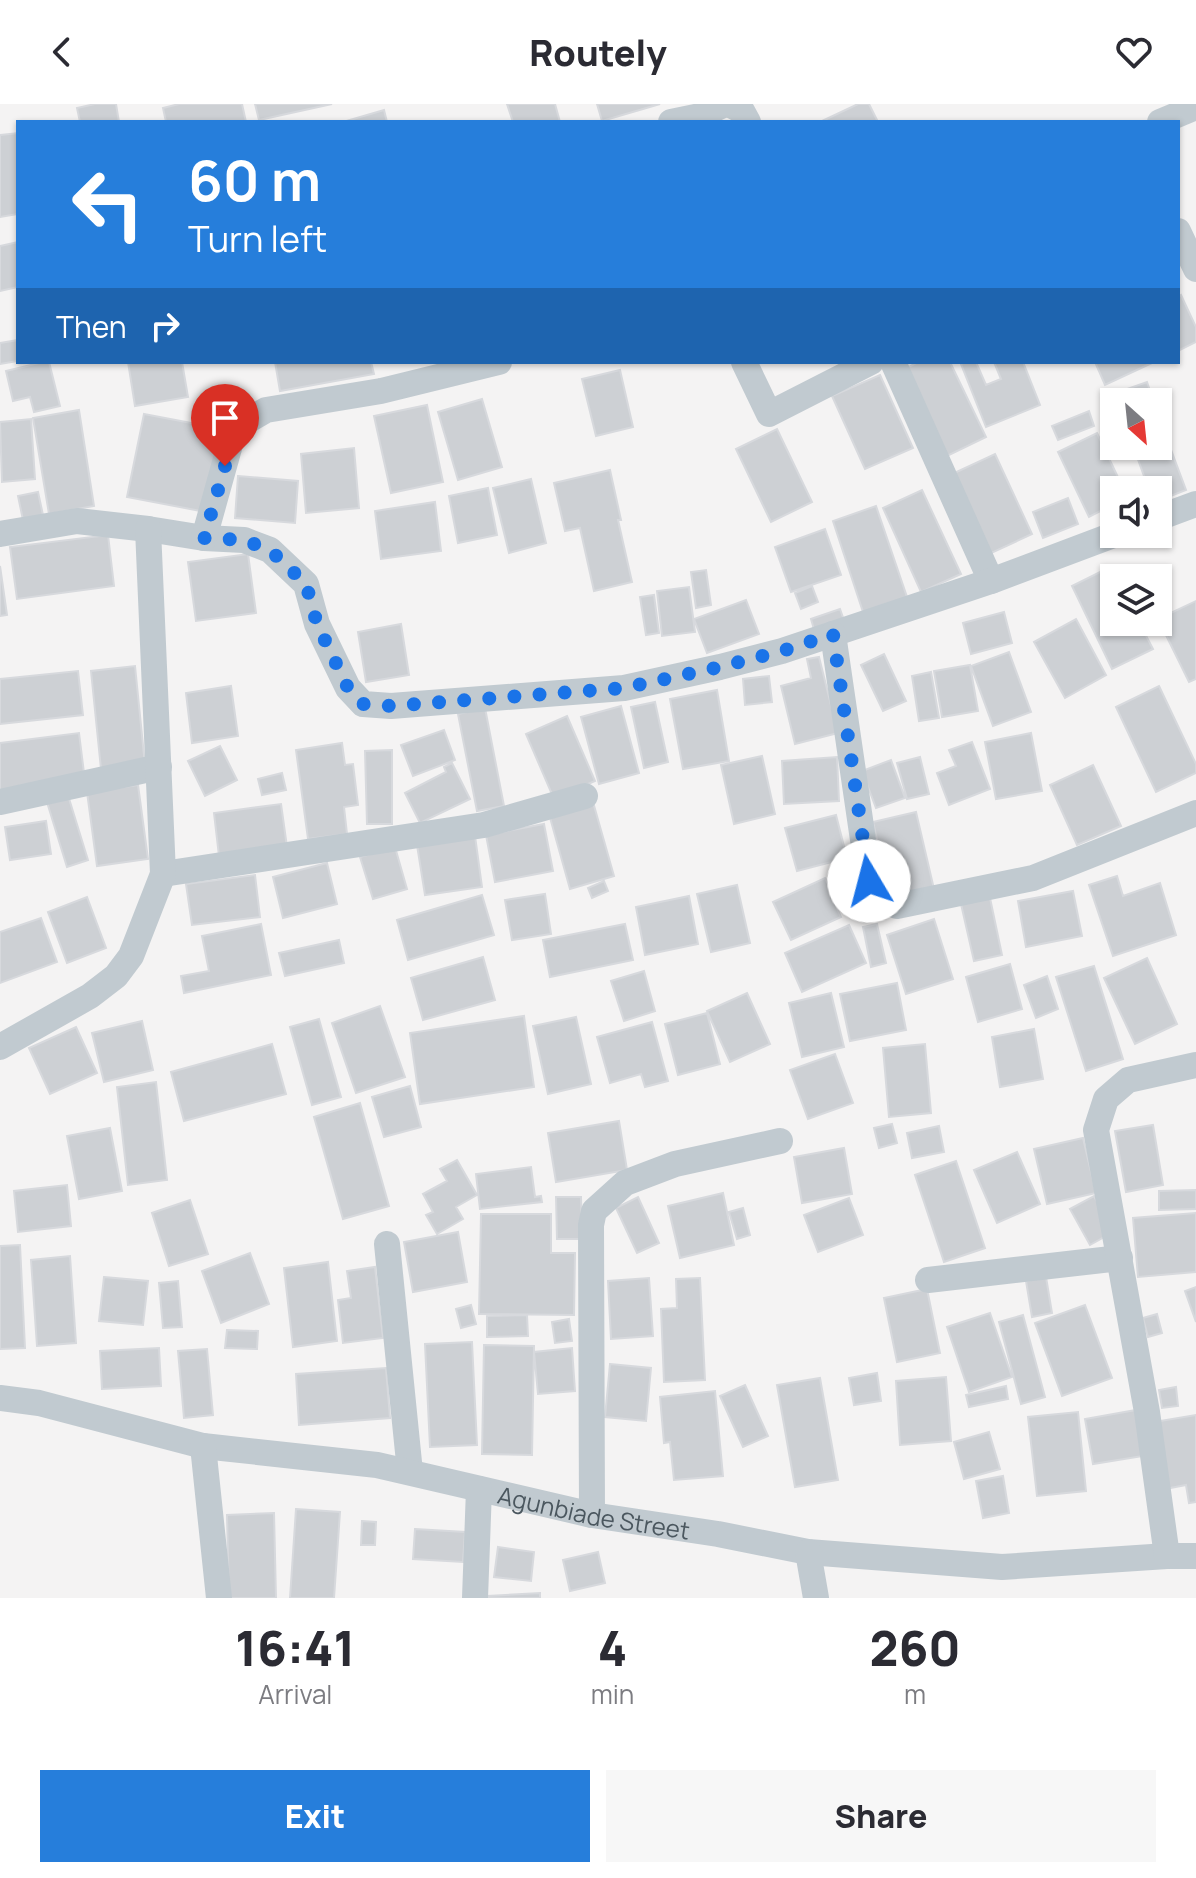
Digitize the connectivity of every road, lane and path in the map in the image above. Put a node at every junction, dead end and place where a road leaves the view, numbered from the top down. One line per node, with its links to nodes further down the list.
1 (727, 104): 3 (street); 4 (street)
2 (1196, 107): 5 (street)
3 (681, 120)
4 (747, 120)
5 (1165, 120)
6 (1180, 235): 7 (street)
7 (1196, 269)
8 (491, 364): 16 (street)
9 (745, 364): 10 (street)
10 (867, 364)
11 (894, 364): 18 (street)
12 (1196, 504): 13 (street)
13 (1172, 513)
14 (148, 529): 15 (street); 16 (street); 20 (street)
15 (0, 534)
16 (204, 538): 19 (street)
17 (1100, 540): 18 (street)
18 (991, 581): 19 (street)
19 (833, 634): 23 (street)
20 (159, 767): 22 (street); 24 (street)
21 (585, 796): 24 (street)
22 (0, 802)
23 (1196, 813)
24 (163, 874): 25 (street)
25 (0, 1047)
26 (1196, 1065): 29 (street)
27 (780, 1141): 35 (street)
28 (387, 1244): 33 (street)
29 (1120, 1258): 30 (street); 37 (street)
30 (928, 1280)
31 (0, 1398): 32 (street, Agunbiade Street)
32 (203, 1446): 33 (street, Agunbiade Street); 39 (street)
33 (410, 1472): 34 (street, Agunbiade Street)
34 (479, 1489): 35 (street, Agunbiade Street); 40 (street)
35 (592, 1515): 36 (street, Agunbiade Street)
36 (808, 1552): 37 (street, Agunbiade Street); 41 (street)
37 (1167, 1556): 38 (street, Agunbiade Street)
38 (1196, 1556)
39 (219, 1598)
40 (475, 1598)
41 (816, 1598)

